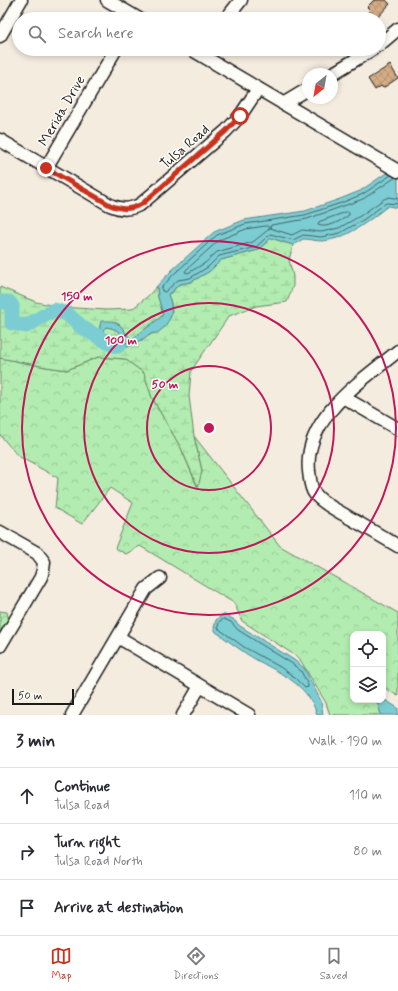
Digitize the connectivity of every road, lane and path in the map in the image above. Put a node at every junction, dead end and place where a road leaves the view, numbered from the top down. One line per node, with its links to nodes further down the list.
1 (21, 0): 4 (street)
2 (107, 0): 5 (street)
3 (241, 0): 6 (street)
4 (14, 12)
5 (126, 12)
6 (232, 12)
7 (12, 15): 9 (street)
8 (398, 29): 10 (street)
9 (0, 36)
10 (386, 39)
11 (112, 56): 19 (street, Merida Drive)
12 (210, 56): 15 (street)
13 (362, 56): 14 (street)
14 (338, 70)
15 (258, 89): 17 (street); 19 (street, Tulsa Road)
16 (302, 93): 17 (street)
17 (283, 104): 20 (street)
18 (0, 140): 19 (street)
19 (46, 168)
20 (398, 171)
21 (398, 350): 22 (street)
22 (343, 397): 23 (street); 25 (street)
23 (398, 429)
24 (0, 532): 28 (street)
25 (398, 546)
26 (160, 578): 27 (street)
27 (118, 637): 29 (street); 30 (street)
28 (0, 646)
29 (200, 686): 31 (street); 32 (street)
30 (72, 715)
31 (183, 715)
32 (249, 715)

